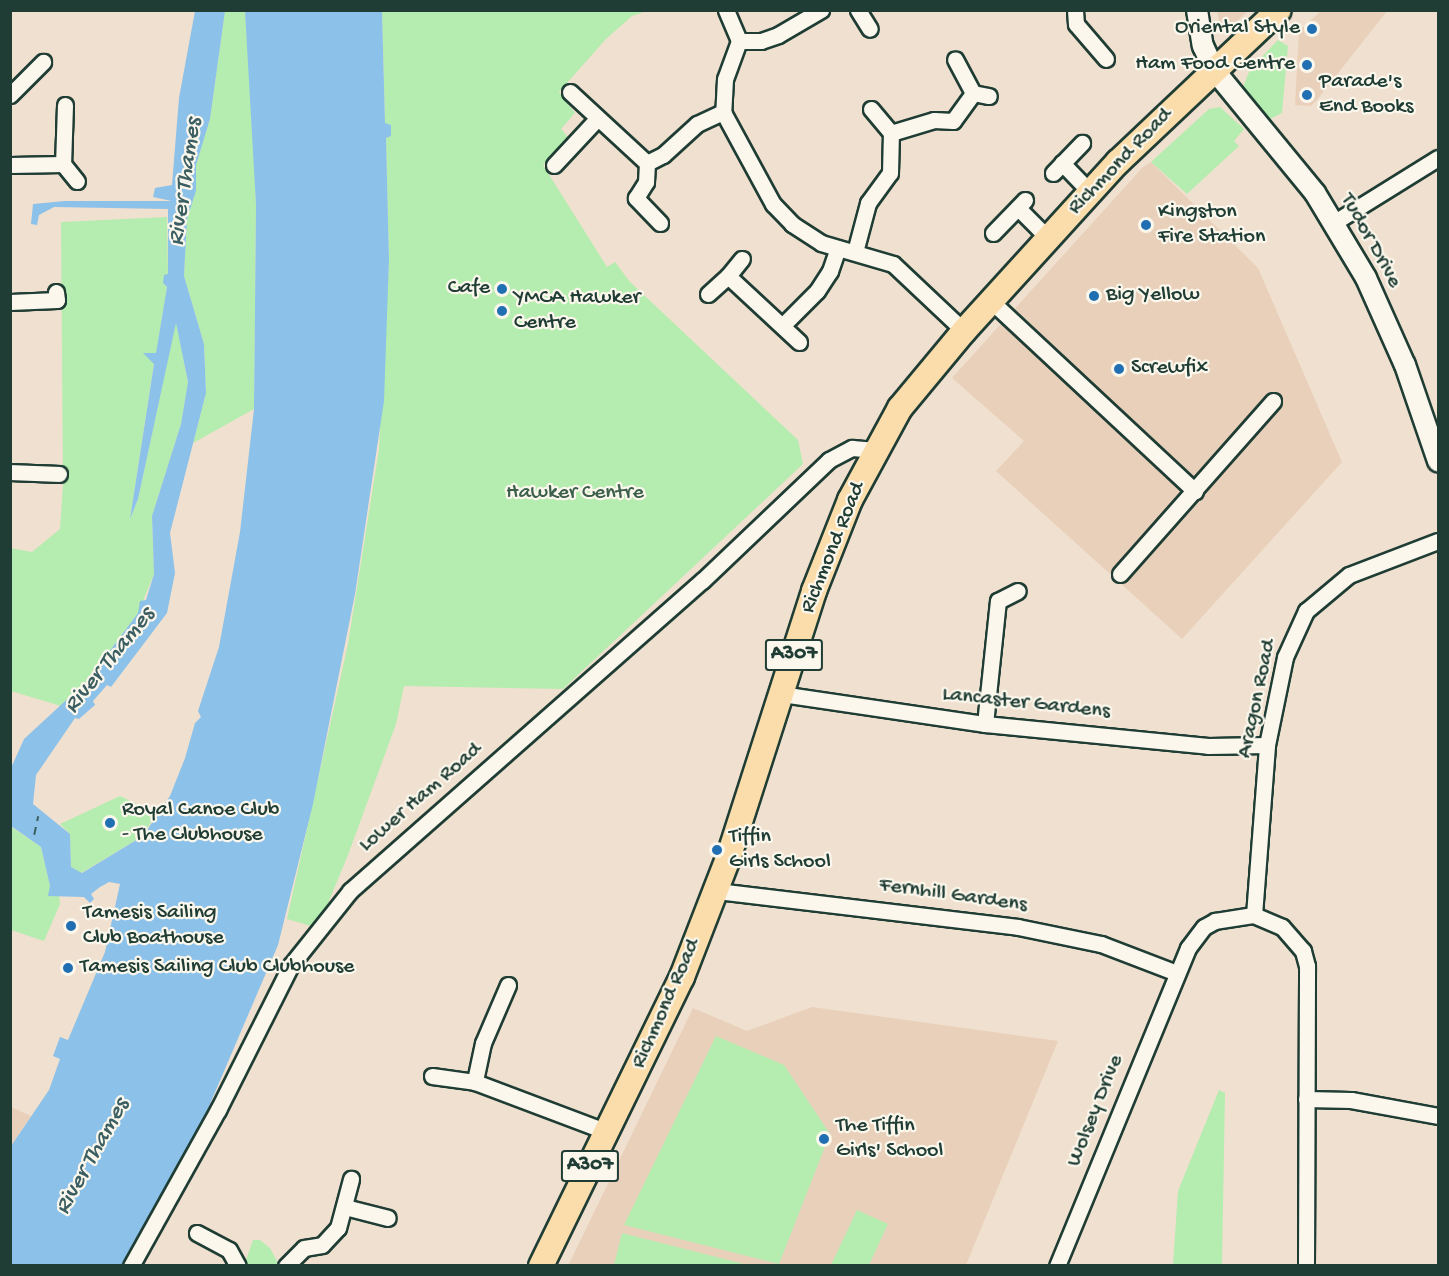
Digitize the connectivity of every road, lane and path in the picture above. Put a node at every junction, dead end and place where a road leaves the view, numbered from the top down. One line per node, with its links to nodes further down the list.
1 (726, 10): 8 (street)
2 (821, 10): 8 (street)
3 (858, 10): 7 (street)
4 (1075, 10): 10 (street)
5 (1197, 10): 12 (street, Tudor Drive)
6 (1279, 10): 12 (main road, Richmond Road / A307)
7 (870, 29)
8 (739, 41): 19 (street)
9 (955, 59): 14 (street)
10 (1106, 59)
11 (43, 62): 15 (street)
12 (1214, 70): 29 (main road, Richmond Road / A307); 30 (street, Tudor Drive)
13 (570, 92): 20 (street)
14 (973, 93): 16 (street); 21 (street)
15 (10, 95)
16 (989, 96)
17 (65, 105): 25 (street)
18 (871, 109): 21 (street)
19 (723, 112): 24 (street); 34 (street)
20 (596, 120): 24 (street); 27 (street)
21 (891, 133): 35 (street)
22 (1082, 143): 29 (street)
23 (1438, 158): 30 (street)
24 (647, 163): 31 (street)
25 (63, 164): 26 (street); 28 (street)
26 (10, 165)
27 (554, 165)
28 (77, 181)
29 (1090, 192): 33 (main road, Richmond Road / A307)
30 (1335, 222): 47 (street, Tudor Drive)
31 (660, 223)
32 (993, 233): 33 (street)
33 (1048, 238): 40 (main road, Richmond Road / A307)
34 (838, 248): 35 (street); 42 (street)
35 (855, 252): 43 (street)
36 (742, 259): 37 (street)
37 (728, 276): 38 (street); 42 (street)
38 (708, 294)
39 (56, 299): 41 (street)
40 (991, 301): 43 (main road, Richmond Road / A307); 50 (street)
41 (10, 302)
42 (783, 325): 44 (street)
43 (964, 331): 46 (main road, Richmond Road / A307)
44 (799, 342)
45 (1273, 401): 50 (street)
46 (874, 455): 54 (main road, Richmond Road / A307); 70 (street, Lower Ham Road)
47 (1438, 461)
48 (10, 472): 49 (street)
49 (59, 474)
50 (1196, 490): 52 (street)
51 (1438, 541): 56 (street, Aragon Road)
52 (1120, 574)
53 (1018, 591): 55 (street)
54 (781, 694): 55 (street, Lancaster Gardens); 57 (main road, Richmond Road / A307)
55 (986, 724): 56 (street, Lancaster Gardens)
56 (1267, 744): 58 (street, Aragon Road)
57 (717, 891): 59 (street, Fernhill Gardens); 65 (main road, Richmond Road / A307)
58 (1254, 915): 59 (street); 63 (street)
59 (1177, 974): 74 (street, Wolsey Drive)
60 (508, 986): 62 (street)
61 (432, 1076): 62 (street)
62 (475, 1082): 65 (street)
63 (1306, 1099): 64 (street); 75 (street)
64 (1438, 1116)
65 (607, 1132): 73 (main road, Richmond Road / A307)
66 (351, 1179): 67 (street)
67 (345, 1208): 68 (street); 72 (street)
68 (388, 1218)
69 (197, 1233): 71 (street)
70 (131, 1266)
71 (238, 1266)
72 (286, 1266)
73 (541, 1266)
74 (1058, 1266)
75 (1306, 1266)

